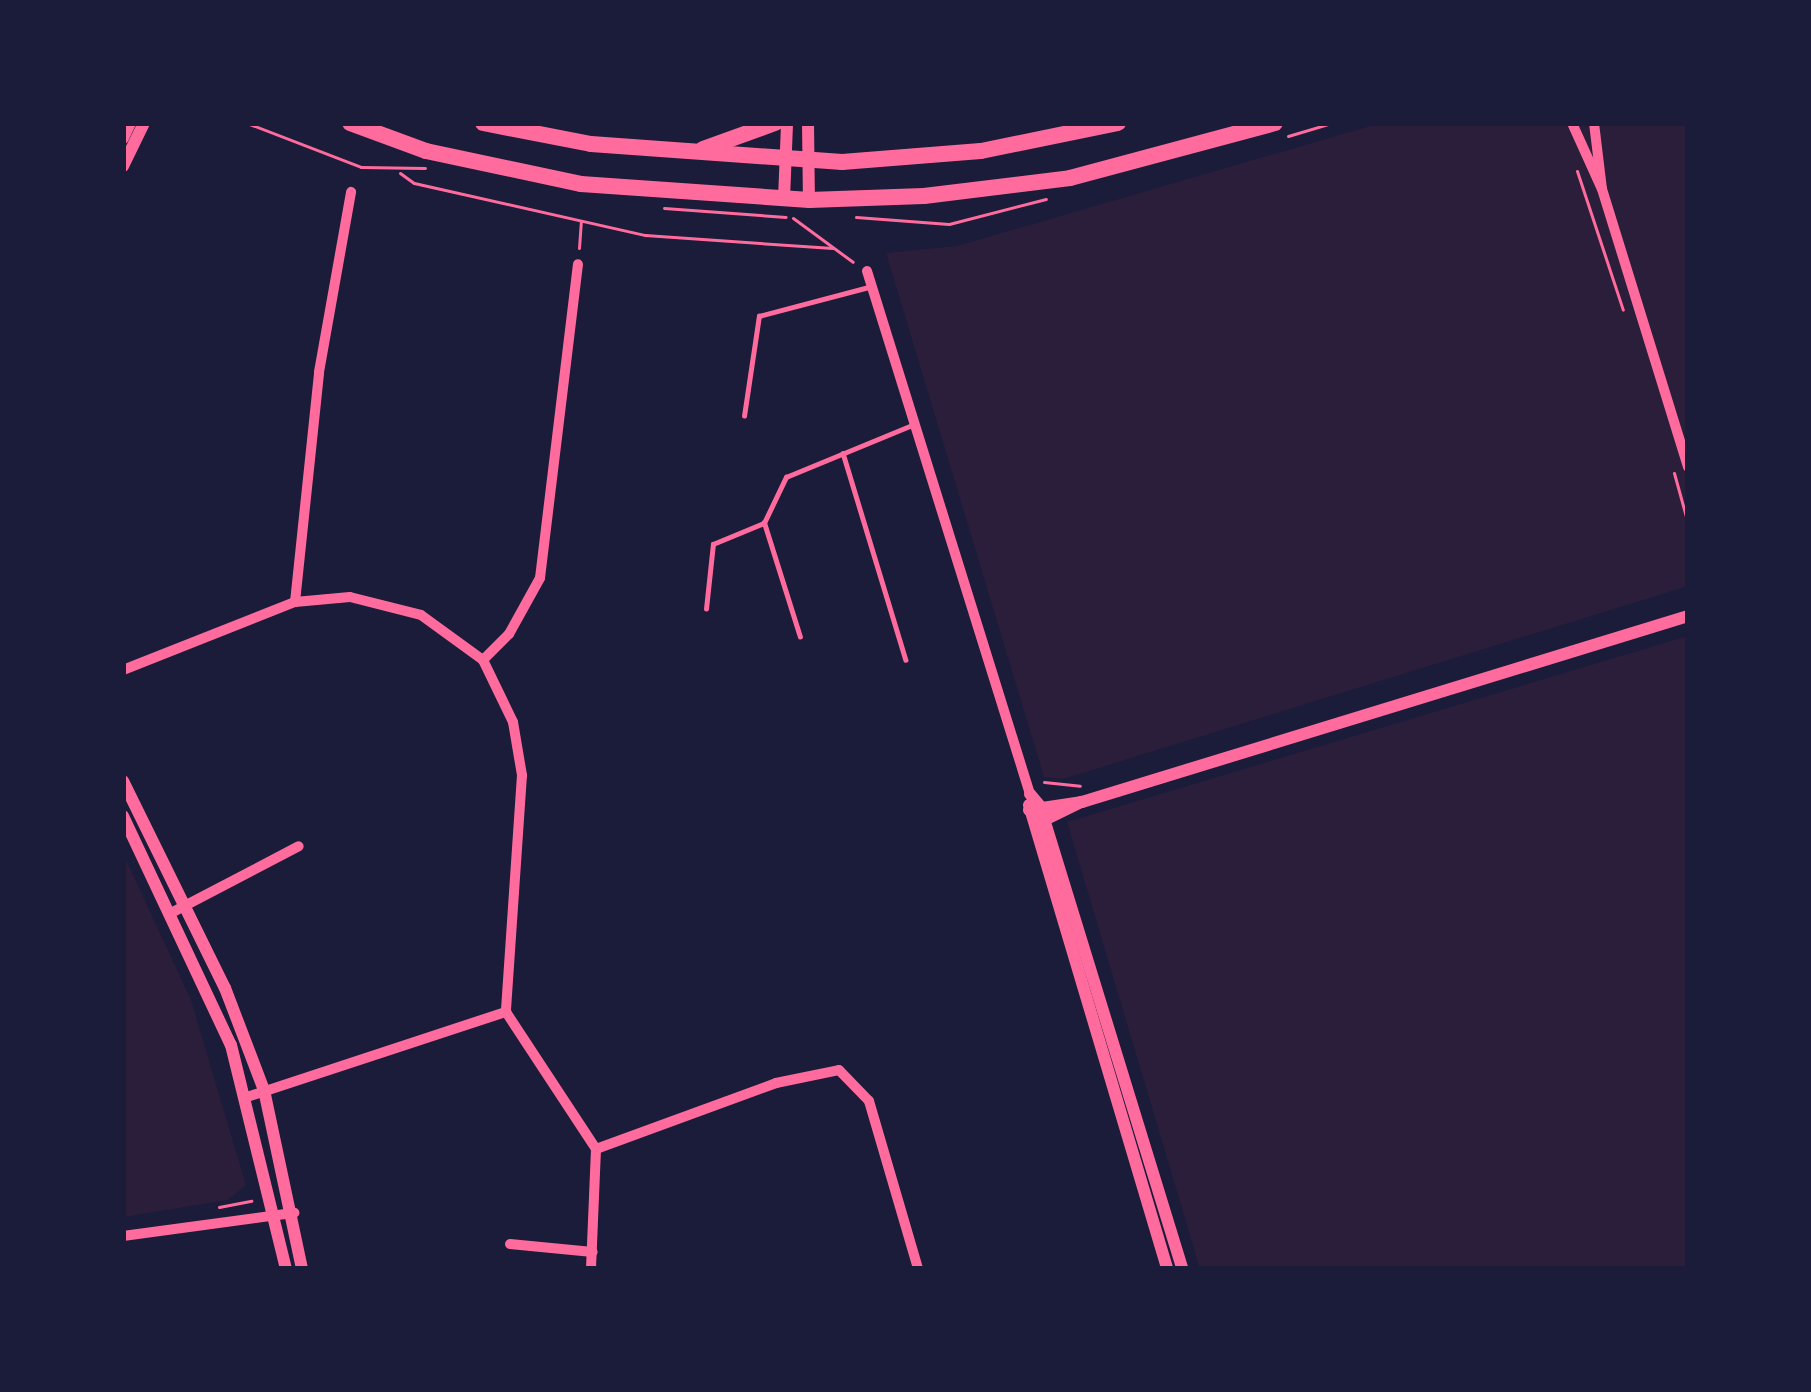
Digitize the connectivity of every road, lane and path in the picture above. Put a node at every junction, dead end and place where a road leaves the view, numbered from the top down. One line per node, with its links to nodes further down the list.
1 (130, 123): 12 (street)
2 (144, 123): 17 (street)
3 (350, 123): 22 (main road)
4 (483, 123): 13 (main road)
5 (775, 123): 13 (main road)
6 (787, 123): 15 (street)
7 (808, 123): 16 (street)
8 (1118, 123): 16 (main road)
9 (1275, 123): 21 (main road)
10 (1572, 123): 19 (street)
11 (1594, 123): 19 (street)
12 (123, 138)
13 (685, 154): 15 (main road)
14 (1573, 160): 29 (path)
15 (786, 161): 16 (main road); 22 (street)
16 (809, 162): 21 (street)
17 (123, 166)
18 (398, 172): 24 (path)
19 (1602, 189): 34 (street)
20 (351, 192): 37 (street)
21 (809, 200): 22 (main road)
22 (788, 208): 23 (path); 25 (path)
23 (704, 213)
24 (581, 220): 25 (path); 26 (path)
25 (833, 248): 27 (path)
26 (578, 264): 41 (street)
27 (867, 271): 28 (street)
28 (872, 286): 30 (lane); 31 (street)
29 (1628, 324)
30 (744, 416)
31 (916, 423): 32 (lane); 45 (street)
32 (843, 453): 35 (lane); 42 (lane)
33 (1668, 454): 36 (path)
34 (1688, 467)
35 (764, 523): 38 (lane); 40 (lane)
36 (1688, 524)
37 (296, 602): 41 (street); 43 (street)
38 (706, 609)
39 (1688, 616): 46 (street)
40 (800, 637)
41 (483, 660): 50 (street)
42 (906, 660)
43 (123, 670)
44 (123, 781): 49 (street)
45 (1030, 794): 46 (street)
46 (1037, 815): 63 (street); 64 (street)
47 (123, 816): 49 (street)
48 (299, 846): 49 (street)
49 (178, 910): 51 (street); 52 (street)
50 (506, 1012): 51 (street); 53 (street)
51 (265, 1090): 52 (street); 54 (street)
52 (248, 1097): 55 (street)
53 (596, 1149): 58 (street); 62 (street)
54 (294, 1213): 55 (street); 60 (street)
55 (276, 1216): 56 (street); 59 (street)
56 (123, 1236)
57 (510, 1244): 58 (street)
58 (593, 1252): 61 (street)
59 (286, 1269)
60 (302, 1269)
61 (591, 1269)
62 (918, 1269)
63 (1167, 1269)
64 (1182, 1269)

